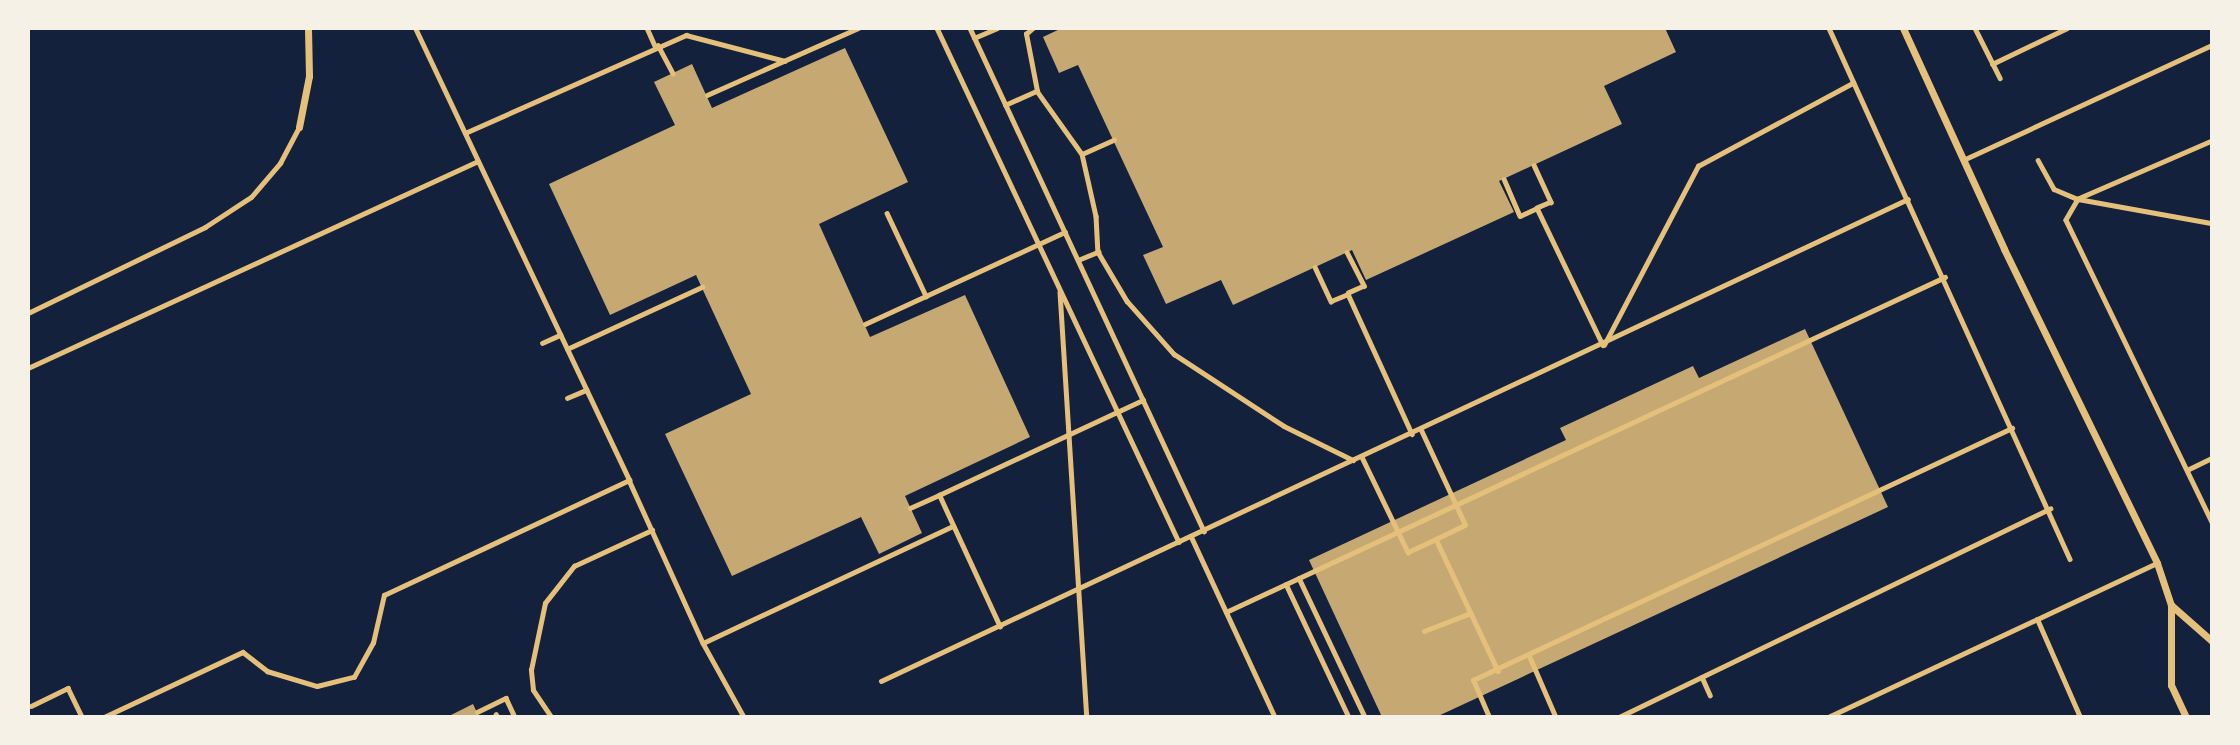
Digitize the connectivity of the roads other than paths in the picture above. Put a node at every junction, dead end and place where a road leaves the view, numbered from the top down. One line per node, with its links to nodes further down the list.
1 (308, 28): 4 (street)
2 (1903, 28): 5 (street)
3 (2212, 45): 5 (lane)
4 (299, 127): 6 (lane)
5 (1963, 160): 7 (street)
6 (28, 313)
7 (2157, 563): 8 (street); 9 (lane)
8 (2171, 605): 10 (street); 13 (street)
9 (2036, 619): 11 (lane); 12 (lane)
10 (2212, 641)
11 (1828, 717)
12 (2080, 717)
13 (2186, 717)

